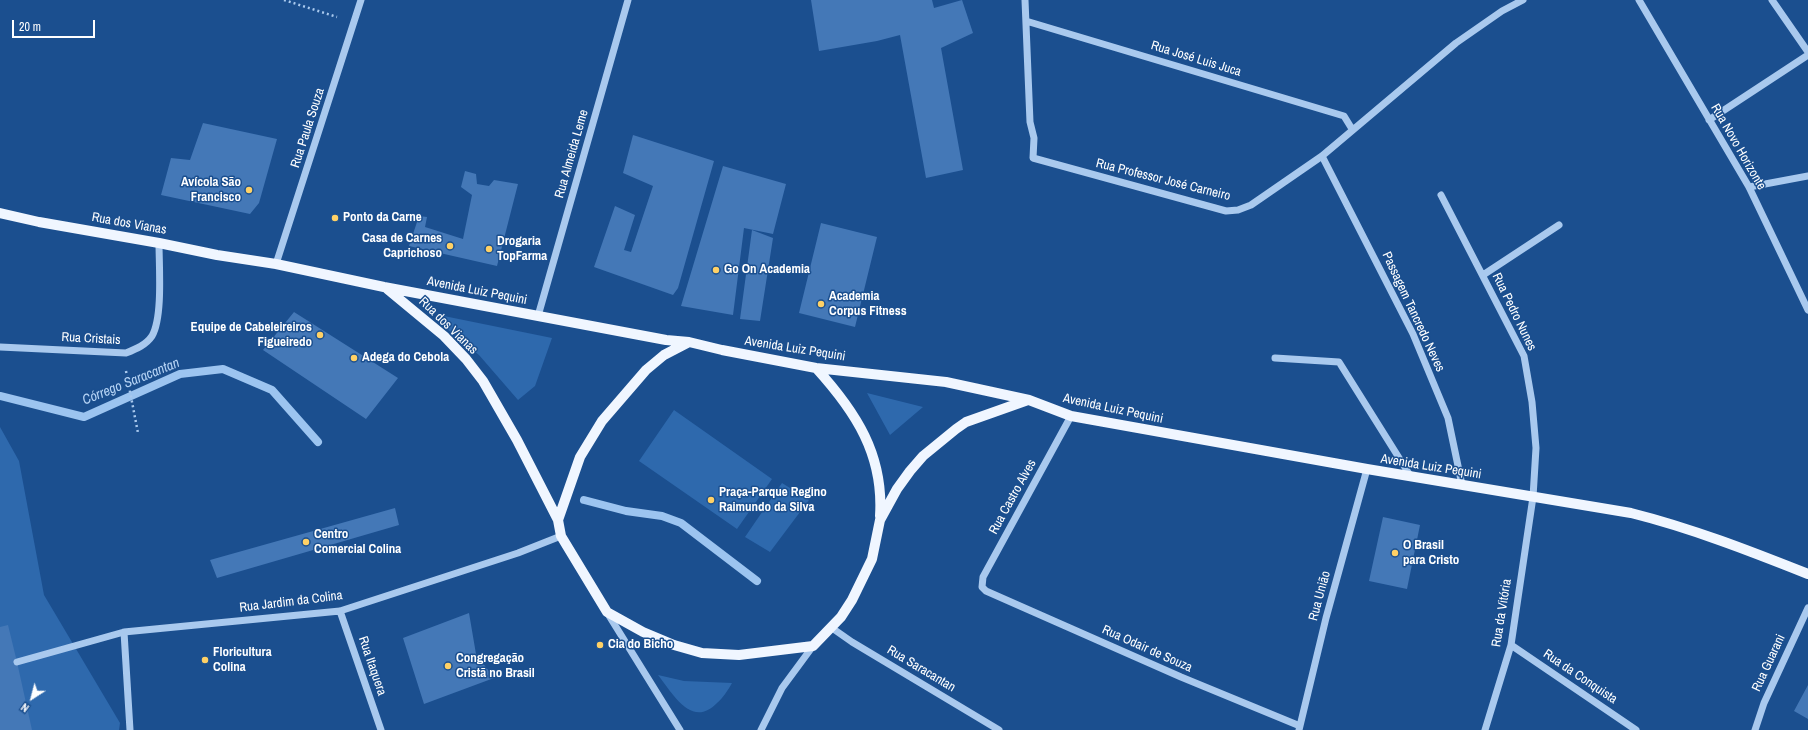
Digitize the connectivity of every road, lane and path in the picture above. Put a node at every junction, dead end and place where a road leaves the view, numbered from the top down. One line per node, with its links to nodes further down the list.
1 (284, 0): 9 (path)
2 (361, 0): 9 (street, Rua Paula Souza)
3 (628, 0): 24 (street, Rua Almeida Leme)
4 (1025, 0): 8 (street, Rua Professor José Carneiro)
5 (1523, 0): 12 (street, Rua Professor José Carneiro)
6 (1639, 0): 11 (street, Rua Novo Horizonte)
7 (1772, 0): 10 (street)
8 (1026, 21): 12 (street, Rua José Luis Juca); 13 (street, Rua Professor José Carneiro)
9 (355, 22): 20 (street, Rua Paula Souza)
10 (1808, 53): 11 (street)
11 (1709, 120): 15 (street, Rua Novo Horizonte)
12 (1352, 129): 13 (street, Rua Professor José Carneiro)
13 (1322, 156): 35 (street, Passagem Tancredo Neves)
14 (1808, 176): 15 (street)
15 (1749, 187): 23 (street, Rua Novo Horizonte)
16 (1441, 195): 21 (street, Rua Pedro Nunes)
17 (0, 212): 19 (main road, Rua dos Vianas)
18 (1559, 225): 21 (street)
19 (159, 243): 20 (main road, Rua dos Vianas); 26 (street, Rua Cristais)
20 (276, 264): 22 (main road, Rua dos Vianas)
21 (1483, 275): 36 (street, Rua Pedro Nunes)
22 (384, 287): 24 (main road, Avenida Luiz Pequini); 37 (main road, Rua dos Vianas)
23 (1808, 310)
24 (538, 316): 25 (main road, Avenida Luiz Pequini)
25 (689, 342): 28 (main road, Avenida Luiz Pequini); 37 (main road)
26 (0, 347)
27 (1275, 358): 34 (street)
28 (816, 368): 30 (main road, Avenida Luiz Pequini); 38 (main road)
29 (126, 369): 32 (path)
30 (1029, 400): 31 (main road, Avenida Luiz Pequini); 38 (main road)
31 (1071, 416): 33 (main road, Avenida Luiz Pequini); 41 (street, Rua Castro Alves)
32 (138, 433)
33 (1367, 470): 34 (main road, Avenida Luiz Pequini); 50 (street, Rua União)
34 (1411, 477): 35 (main road, Avenida Luiz Pequini)
35 (1462, 485): 36 (main road, Avenida Luiz Pequini)
36 (1532, 497): 40 (main road, Avenida Luiz Pequini); 47 (street, Rua da Vitória)
37 (558, 520): 39 (main road, Rua dos Vianas)
38 (880, 520): 45 (main road)
39 (561, 536): 43 (street, Rua Jardim da Colina); 44 (main road, Rua dos Vianas)
40 (1808, 574)
41 (986, 591): 50 (street, Rua Odair de Souza)
42 (1808, 608): 58 (street, Rua Guarani)
43 (340, 611): 46 (street, Rua Jardim da Colina); 52 (street, Rua Itaquera)
44 (607, 612): 48 (main road); 53 (street, Rua dos Vianas)
45 (832, 628): 48 (main road); 55 (street, Rua Saracantan)
46 (124, 632): 49 (street, Rua Jardim da Colina); 51 (street)
47 (1511, 645): 56 (street, Rua da Vitória); 57 (street, Rua da Conquista)
48 (813, 646): 54 (street)
49 (16, 662)
50 (1299, 728)
51 (130, 730)
52 (381, 730)
53 (680, 730)
54 (761, 730)
55 (999, 730)
56 (1485, 730)
57 (1636, 730)
58 (1755, 730)

